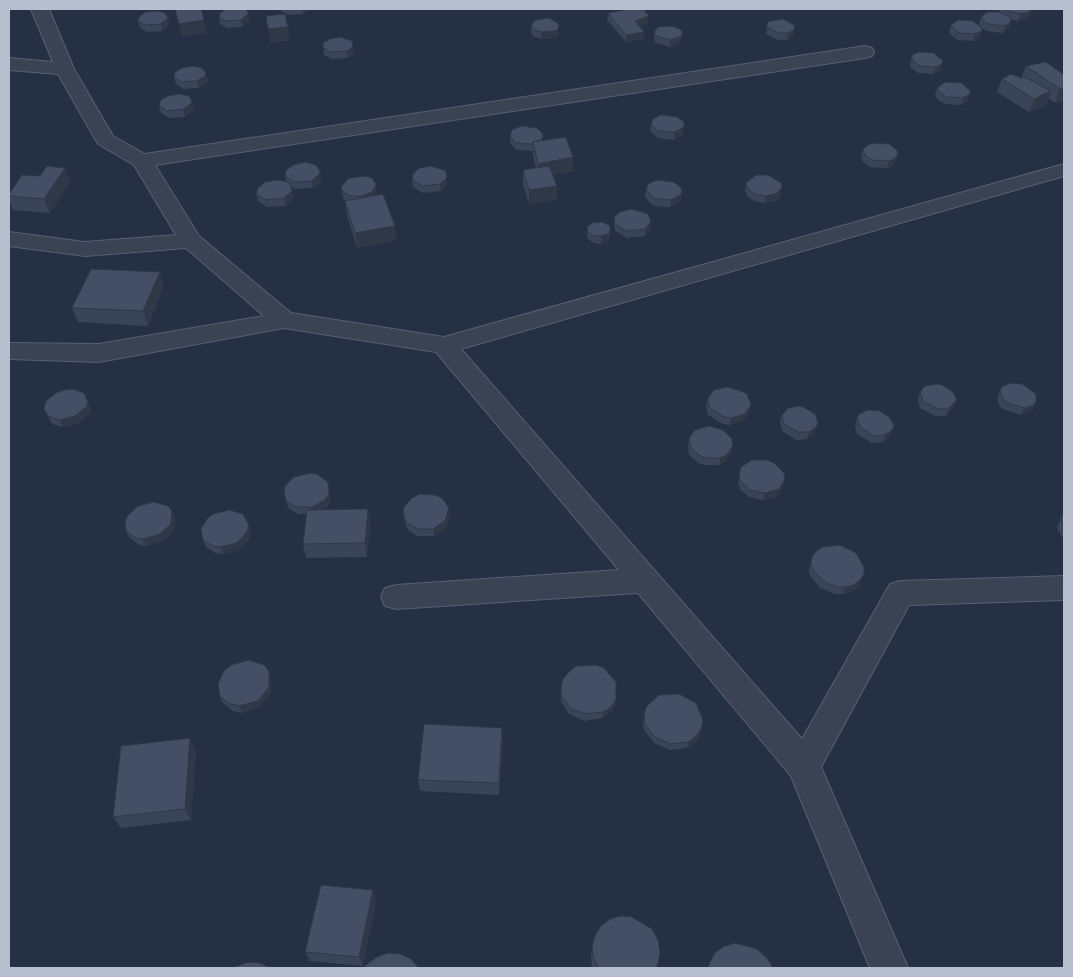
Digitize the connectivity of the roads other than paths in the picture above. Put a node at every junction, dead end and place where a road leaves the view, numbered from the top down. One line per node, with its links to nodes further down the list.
1 (40, 9): 4 (street)
2 (865, 52): 5 (street)
3 (9, 64): 4 (street)
4 (65, 68): 5 (street)
5 (142, 161): 8 (street)
6 (1064, 170): 10 (street)
7 (9, 239): 8 (street)
8 (191, 241): 9 (street)
9 (284, 320): 10 (street); 11 (street)
10 (444, 345): 12 (street)
11 (9, 351)
12 (645, 580): 14 (street); 15 (street)
13 (1064, 588): 15 (street)
14 (396, 597)
15 (804, 766): 16 (street)
16 (889, 968)

